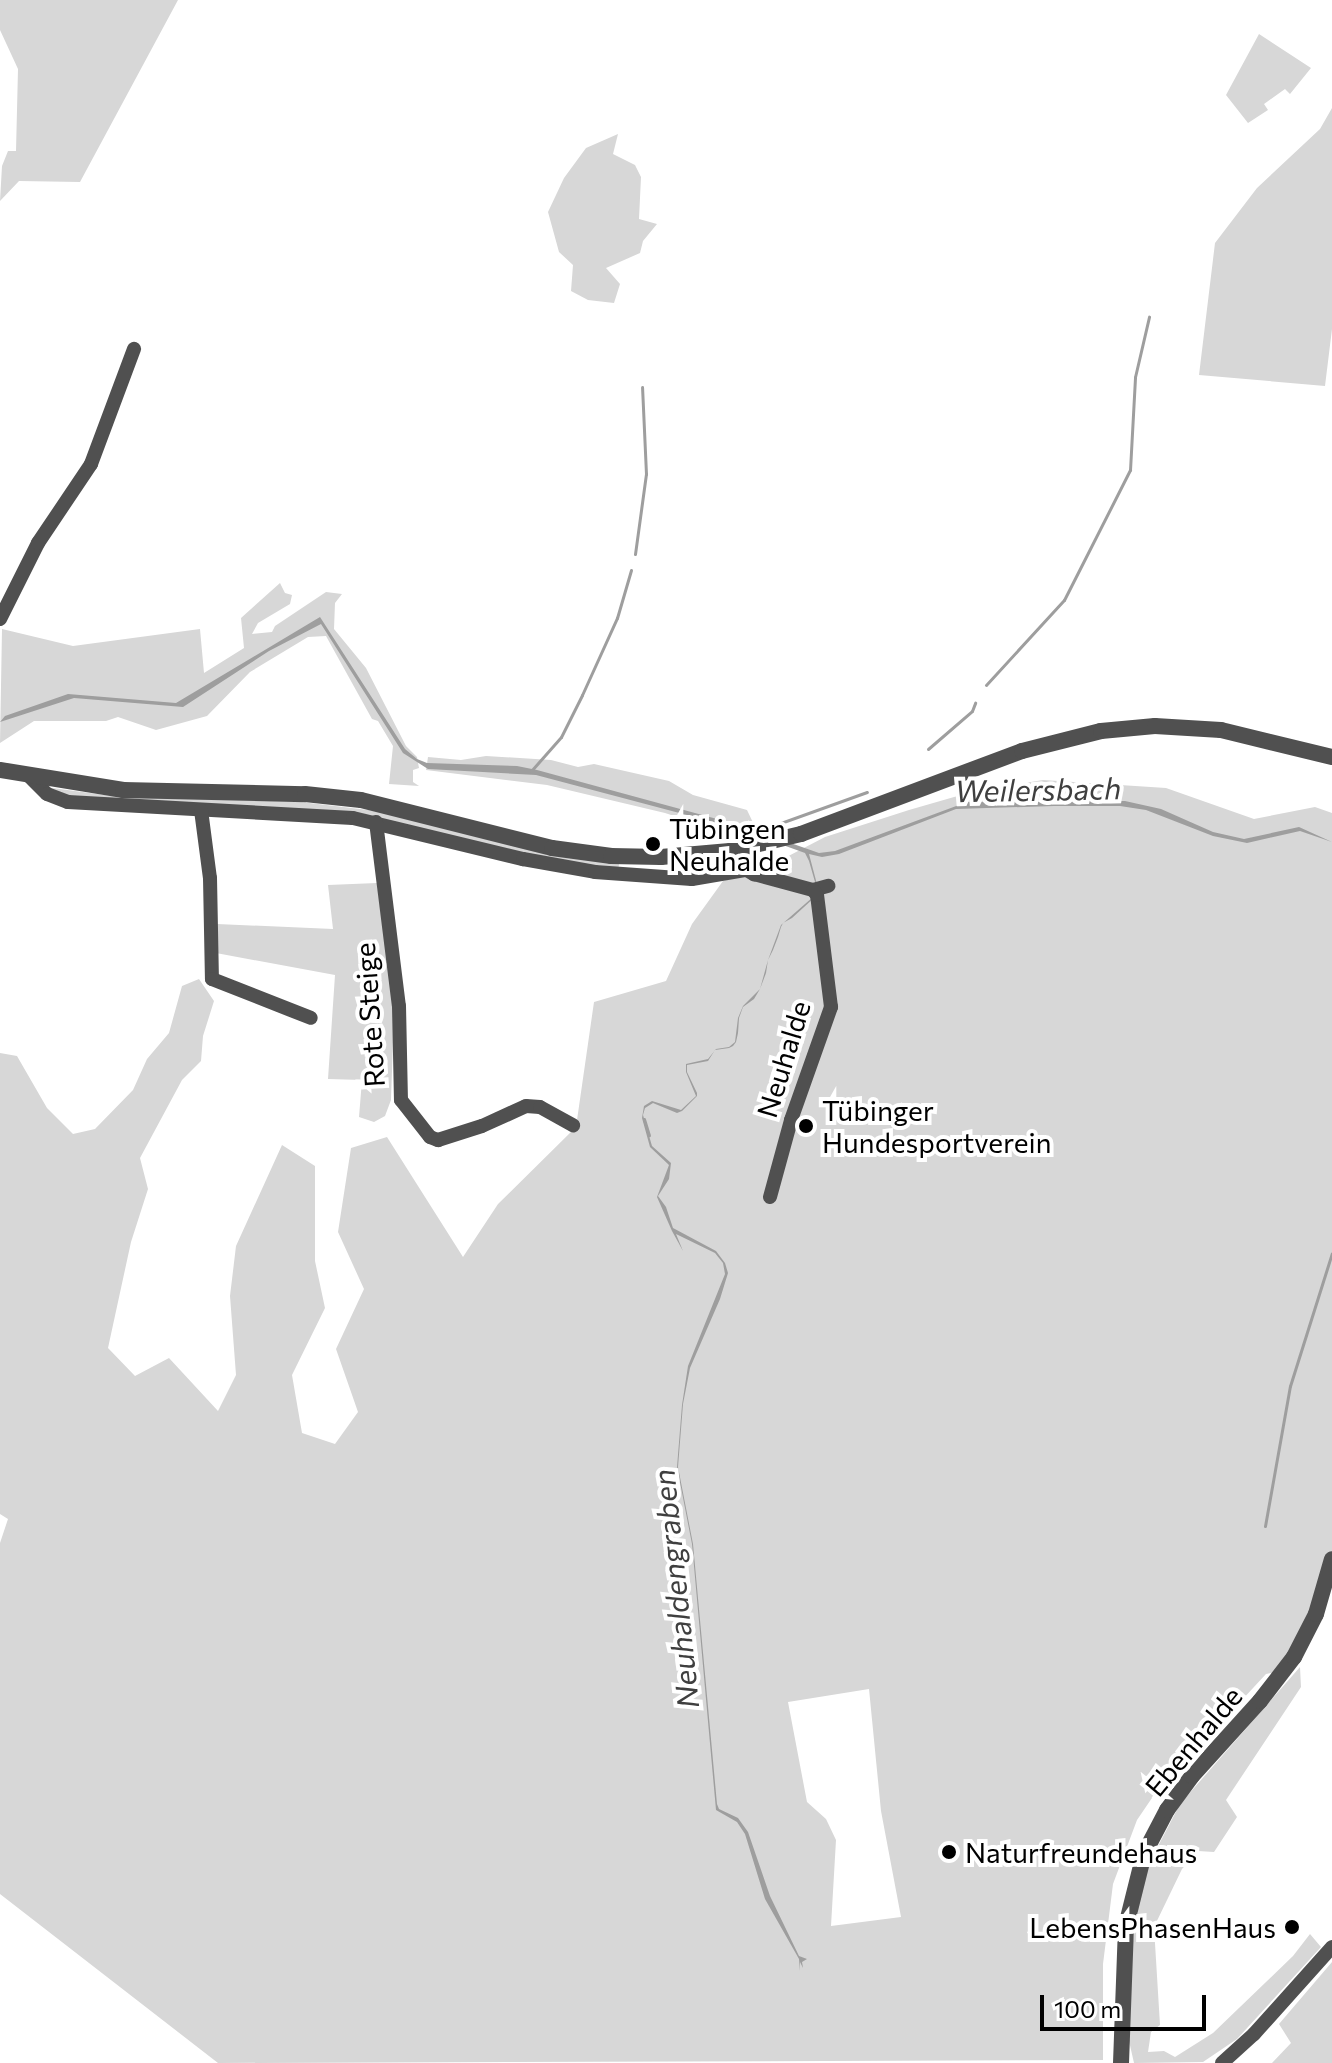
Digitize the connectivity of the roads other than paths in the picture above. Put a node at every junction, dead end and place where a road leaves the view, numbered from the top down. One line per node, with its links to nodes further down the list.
1 (134, 349): 2 (street)
2 (0, 619)
3 (1332, 757): 8 (street)
4 (0, 770): 5 (street)
5 (29, 776): 6 (street); 8 (street)
6 (201, 810): 7 (street); 10 (street, Rote Steige)
7 (376, 822): 9 (street); 11 (street, Rote Steige)
8 (731, 851): 9 (street, Neuhalde)
9 (746, 870): 12 (street, Neuhalde)
10 (311, 1018)
11 (573, 1125)
12 (770, 1197)
13 (1332, 1559): 15 (street, Ebenhalde)
14 (1332, 1947): 18 (street)
15 (1122, 2044): 16 (street); 17 (street, Ebenhalde)
16 (1109, 2063)
17 (1121, 2063)
18 (1222, 2063)

